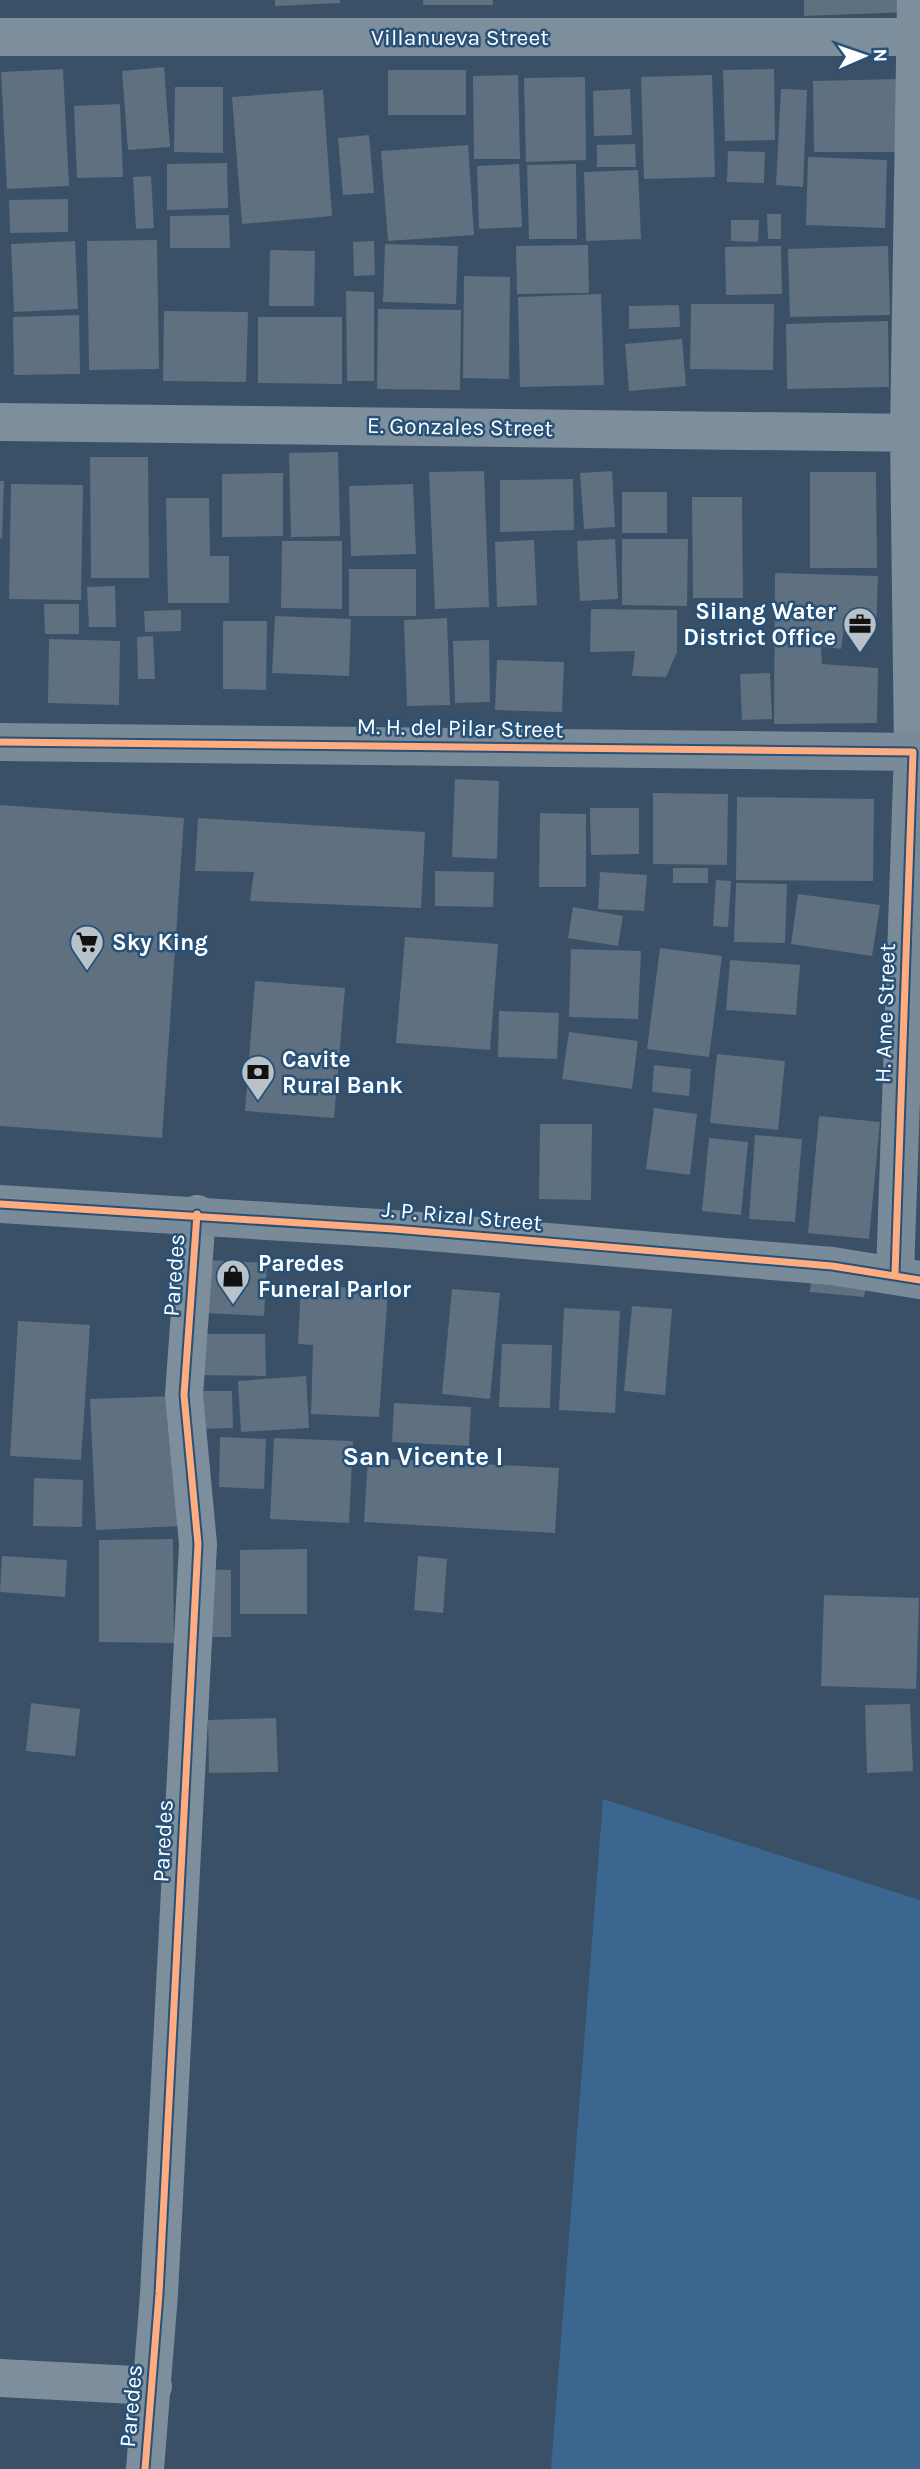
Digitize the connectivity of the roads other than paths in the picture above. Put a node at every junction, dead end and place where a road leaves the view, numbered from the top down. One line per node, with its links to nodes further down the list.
1 (916, 0): 3 (street, H. Ame Street)
2 (0, 37): 3 (street, Villanueva Street)
3 (919, 37): 5 (street, H. Ame Street)
4 (0, 422): 5 (street, E. Gonzales Street)
5 (914, 433): 7 (street, H. Ame Street)
6 (0, 742): 7 (main road, M. H. del Pilar Street)
7 (917, 752): 10 (main road, H. Ame Street)
8 (0, 1204): 9 (main road, J. P. Rizal Street)
9 (197, 1214): 10 (main road, J. P. Rizal Street); 12 (street, Paredes)
10 (907, 1277)
11 (0, 2378): 12 (street)
12 (153, 2386): 13 (street, Paredes)
13 (145, 2469)

